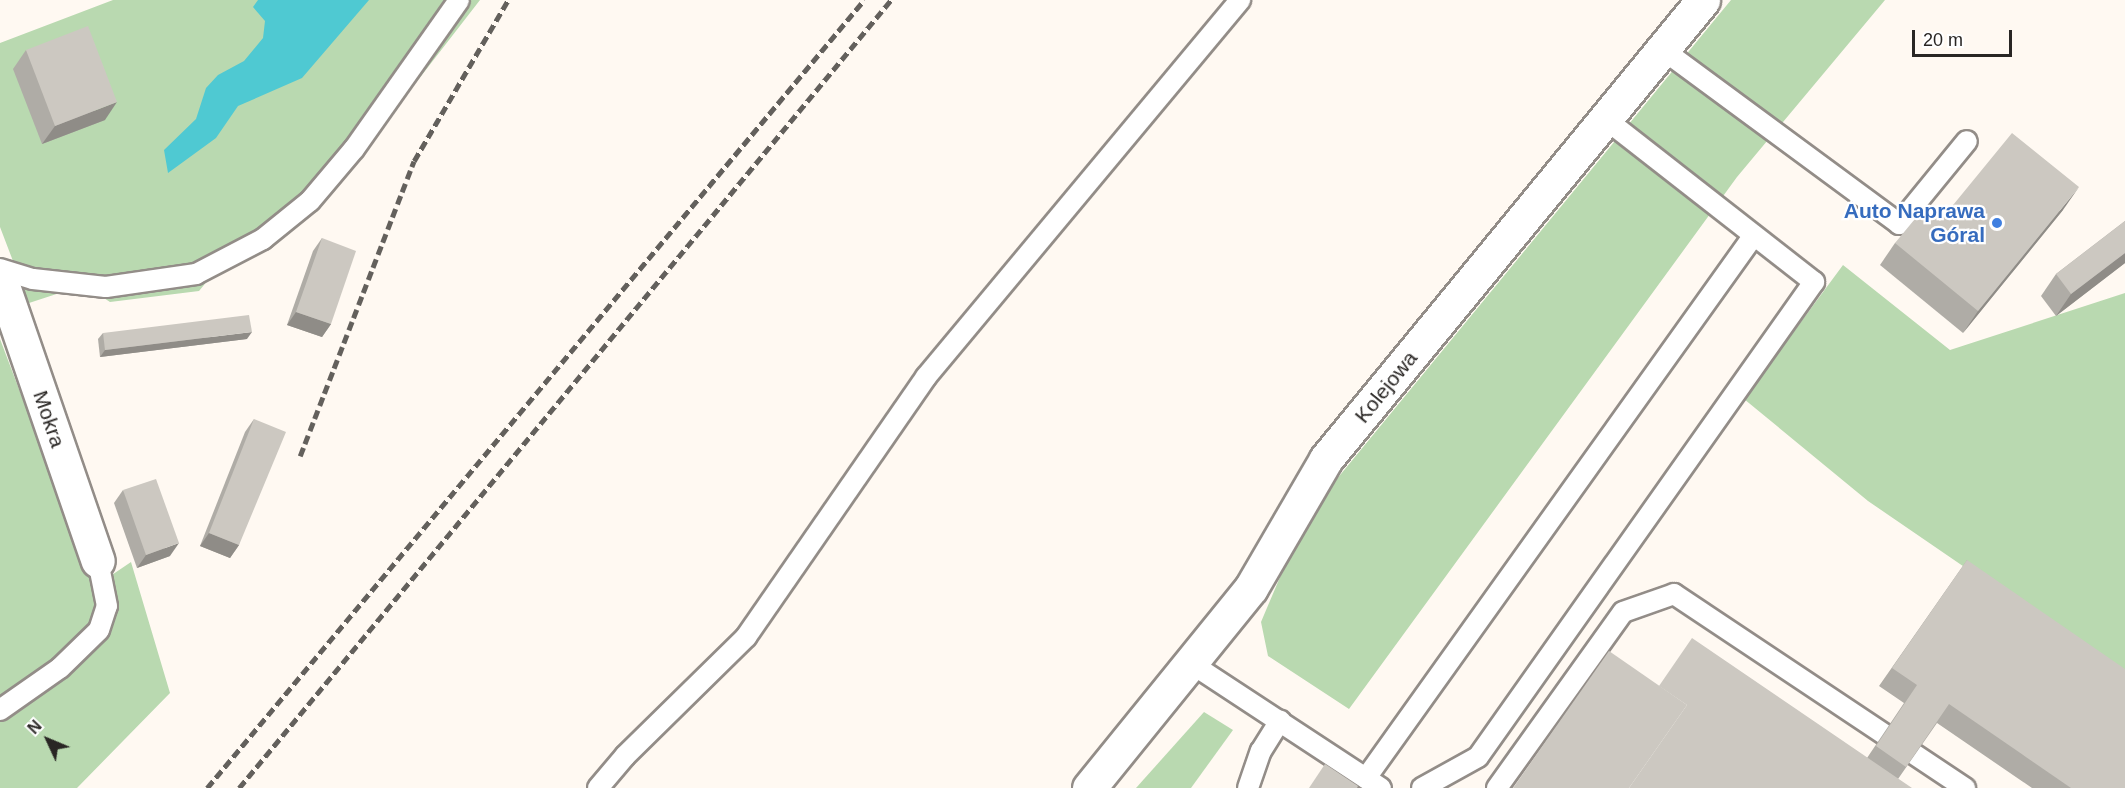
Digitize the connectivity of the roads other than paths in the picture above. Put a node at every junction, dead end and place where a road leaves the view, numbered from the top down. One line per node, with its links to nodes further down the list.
1 (459, 0): 8 (lane)
2 (1240, 0): 15 (lane)
3 (1703, 0): 4 (street, Kolejowa)
4 (1662, 49): 5 (street, Kolejowa); 6 (lane)
5 (1605, 119): 7 (lane); 11 (street, Kolejowa)
6 (1967, 141)
7 (1754, 235): 14 (lane); 18 (lane)
8 (0, 269)
9 (0, 277): 10 (street, Mokra)
10 (98, 561): 12 (lane)
11 (1192, 664): 13 (lane); 16 (street, Kolejowa)
12 (0, 710)
13 (1280, 722): 14 (lane); 17 (lane)
14 (1374, 783)
15 (598, 788)
16 (1089, 788)
17 (1248, 788)
18 (1422, 788)
19 (1497, 788): 20 (lane)
20 (1965, 788)

